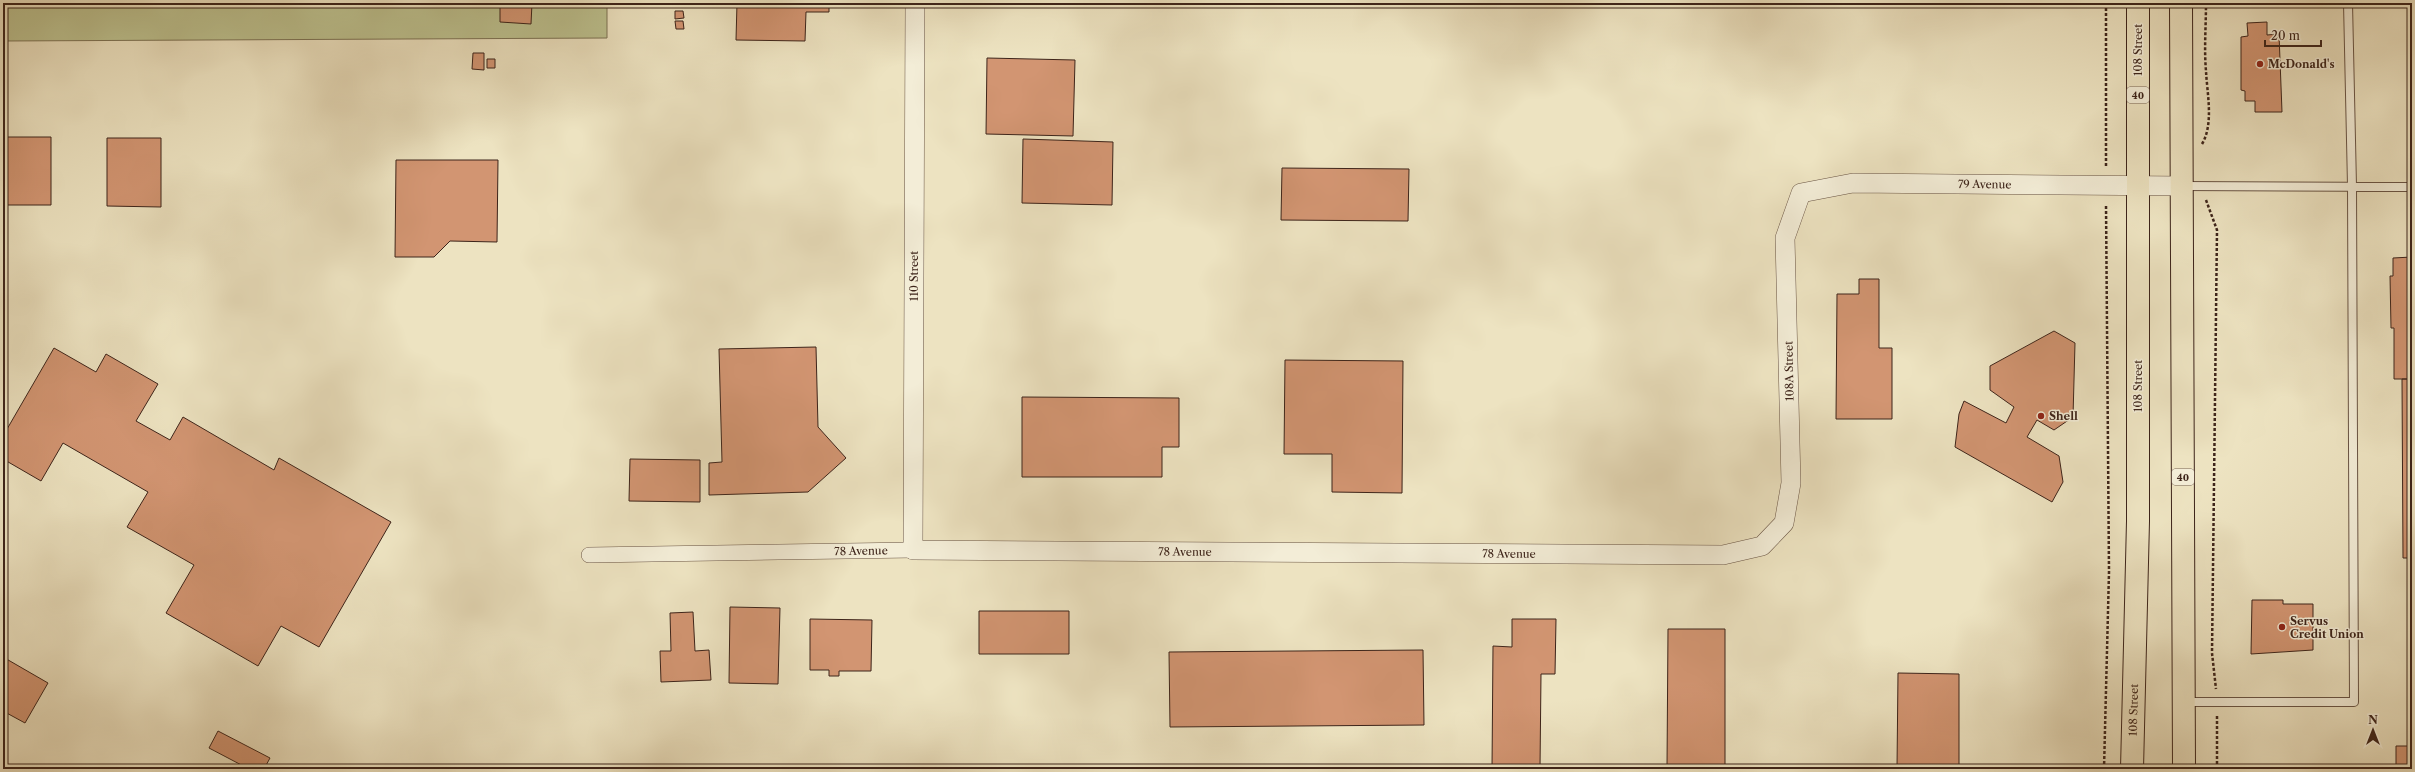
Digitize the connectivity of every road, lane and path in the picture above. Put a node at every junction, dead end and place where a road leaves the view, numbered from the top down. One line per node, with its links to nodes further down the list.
1 (915, 3): 15 (street, 110 Street)
2 (2106, 3): 8 (path)
3 (2138, 3): 11 (main road, 108 Street / 40)
4 (2181, 3): 9 (main road, 40)
5 (2206, 3): 7 (path)
6 (2348, 3): 10 (lane)
7 (2201, 146)
8 (2106, 186): 11 (street, 79 Avenue); 13 (street, 79 Avenue); 19 (path)
9 (2192, 186): 10 (lane); 11 (street, 79 Avenue); 17 (main road, 40); 18 (path)
10 (2352, 186): 12 (lane); 18 (lane)
11 (2137, 187): 20 (main road, 108 Street / 40)
12 (2412, 187)
13 (1796, 206): 14 (street, 108A Street)
14 (1774, 533): 15 (street, 78 Avenue)
15 (913, 550): 16 (street, 78 Avenue)
16 (589, 554)
17 (2184, 702): 18 (lane); 21 (main road, 40)
18 (2218, 702): 22 (path)
19 (2104, 769)
20 (2132, 769)
21 (2184, 769)
22 (2217, 769)

